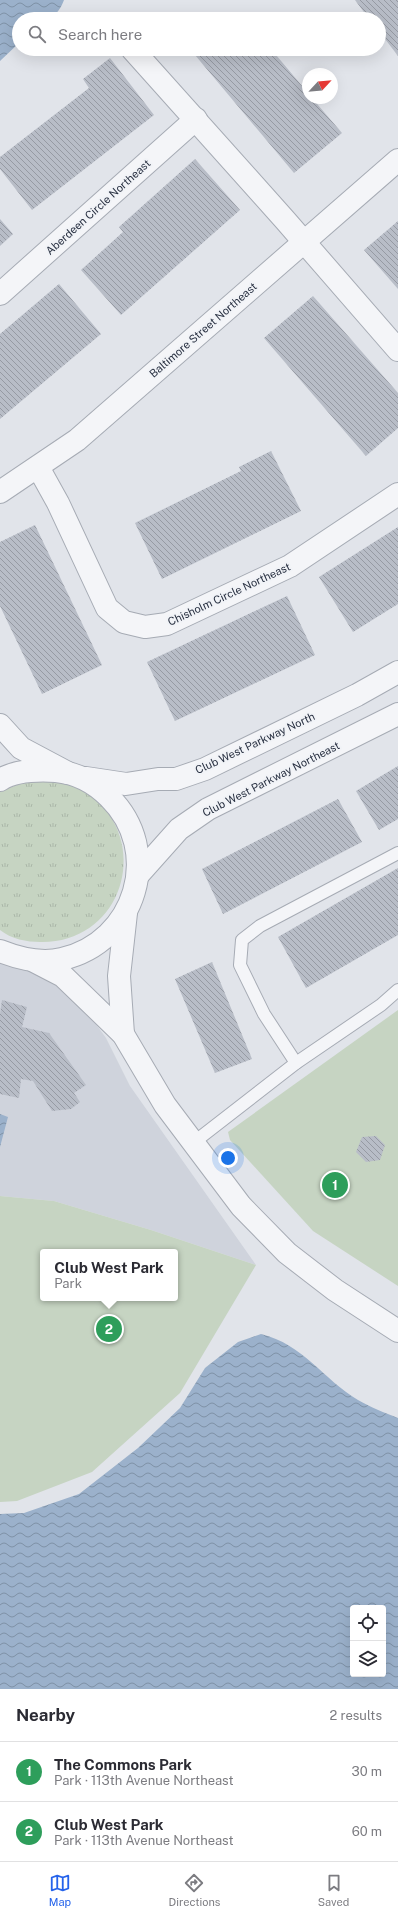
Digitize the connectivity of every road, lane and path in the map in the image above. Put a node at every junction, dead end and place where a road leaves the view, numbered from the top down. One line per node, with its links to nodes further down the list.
1 (138, 56): 2 (street)
2 (196, 119): 4 (street); 5 (street, Aberdeen Circle Northeast)
3 (398, 160): 4 (street, Baltimore Street Northeast)
4 (304, 242): 6 (street); 7 (street, Baltimore Street Northeast)
5 (0, 294)
6 (398, 350)
7 (38, 467): 8 (street, Baltimore Street Northeast); 9 (street, Chisholm Circle Northeast)
8 (0, 492)
9 (398, 494)
10 (398, 672): 13 (street, Club West Parkway North)
11 (398, 714): 16 (street, Club West Parkway Northeast)
12 (0, 725): 13 (street)
13 (74, 775): 14 (street); 16 (street)
14 (0, 780)
15 (398, 853): 22 (lane)
16 (138, 875): 17 (street)
17 (126, 913): 19 (street); 21 (street)
18 (0, 951): 19 (street)
19 (34, 961): 21 (street)
20 (398, 990): 22 (lane)
21 (123, 1034): 23 (street)
22 (296, 1063): 23 (lane)
23 (193, 1143): 24 (street)
24 (398, 1331)

